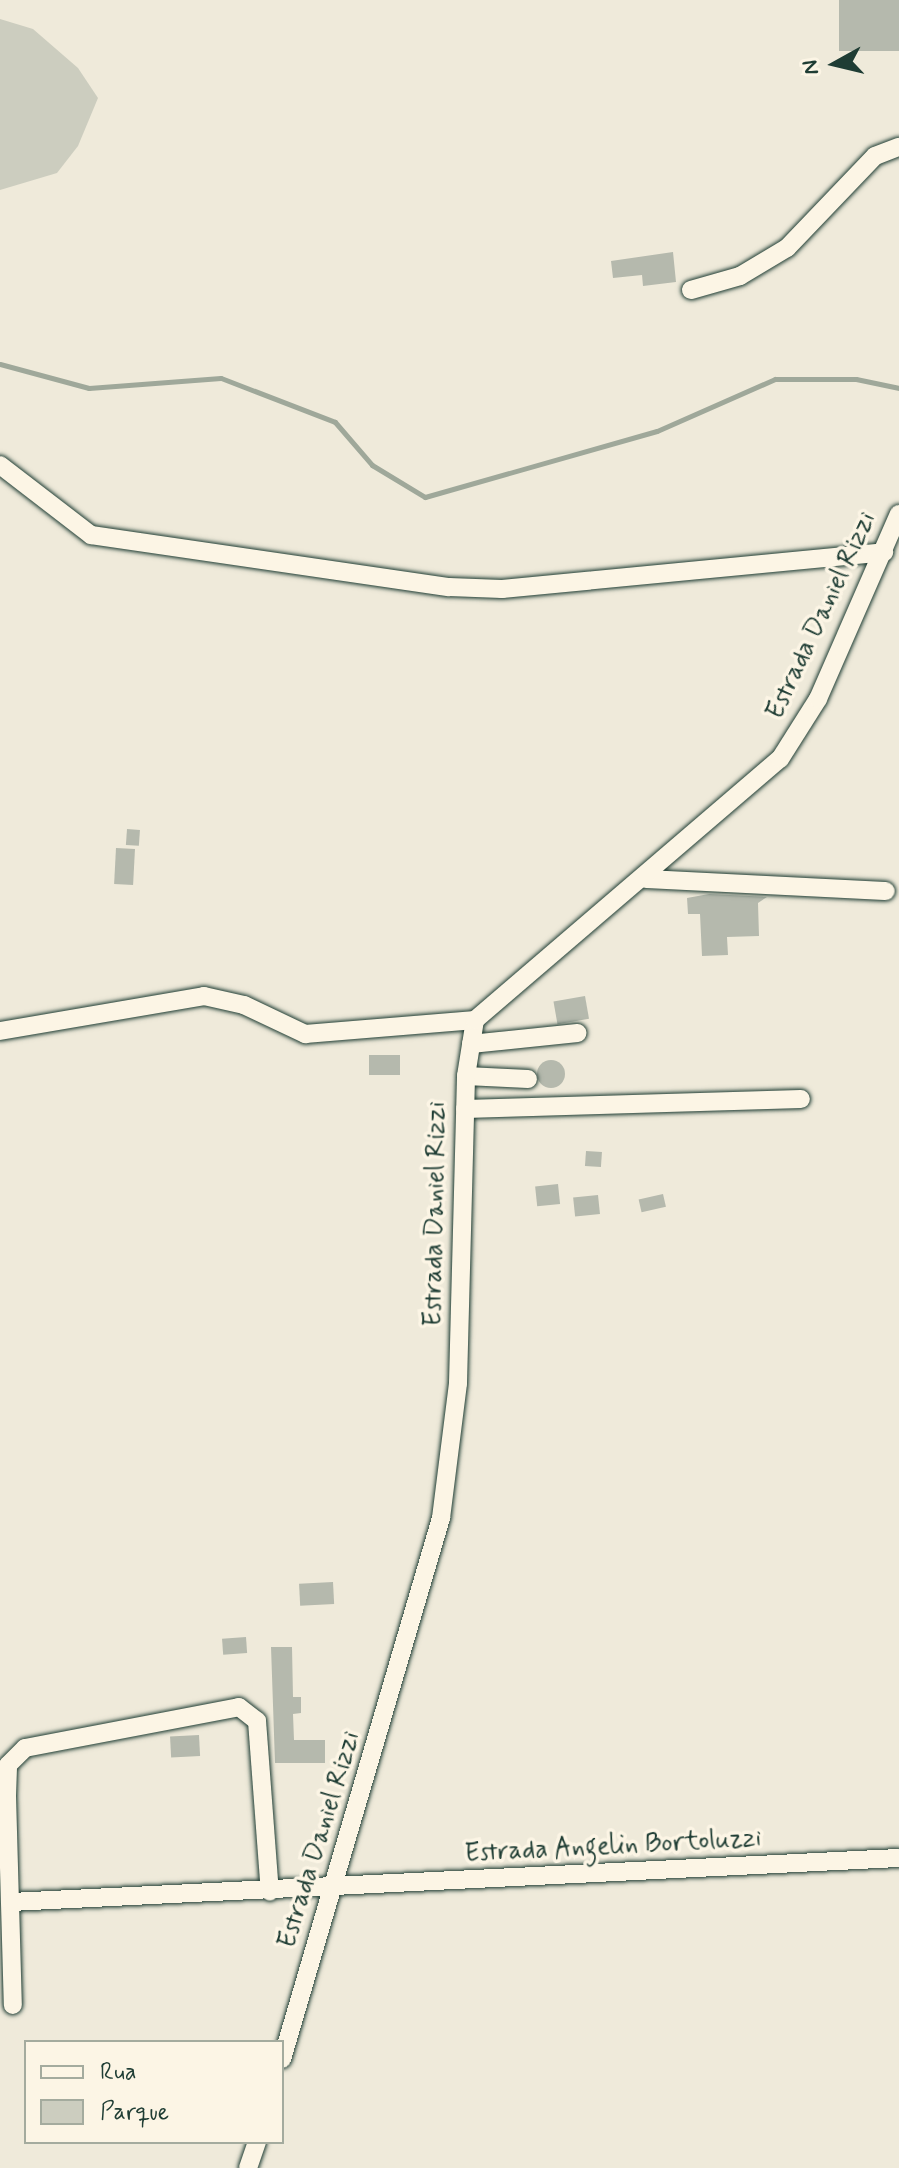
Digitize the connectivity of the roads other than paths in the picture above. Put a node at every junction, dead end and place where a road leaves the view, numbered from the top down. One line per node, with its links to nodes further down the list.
1 (899, 147): 2 (street)
2 (691, 290)
3 (0, 465): 5 (street)
4 (899, 514): 5 (street, Estrada Daniel Rizzi)
5 (884, 552): 6 (street, Estrada Daniel Rizzi)
6 (646, 879): 7 (street); 8 (street, Estrada Daniel Rizzi)
7 (886, 891)
8 (475, 1020): 9 (street); 11 (street, Estrada Daniel Rizzi)
9 (0, 1031)
10 (577, 1033): 11 (street)
11 (471, 1044): 12 (street, Estrada Daniel Rizzi)
12 (466, 1076): 13 (street); 15 (street, Estrada Daniel Rizzi)
13 (528, 1079)
14 (801, 1099): 15 (street)
15 (465, 1109): 18 (street, Estrada Daniel Rizzi)
16 (4, 1796): 19 (street); 20 (street)
17 (899, 1858): 18 (street, Estrada Angelin Bortoluzzi)
18 (331, 1887): 19 (street, Estrada Angelin Bortoluzzi); 22 (street, Estrada Daniel Rizzi)
19 (270, 1892): 20 (street, Estrada Angelin Bortoluzzi)
20 (11, 1902): 21 (street)
21 (13, 2005)
22 (284, 2052)
23 (256, 2144): 24 (street)
24 (248, 2168)

